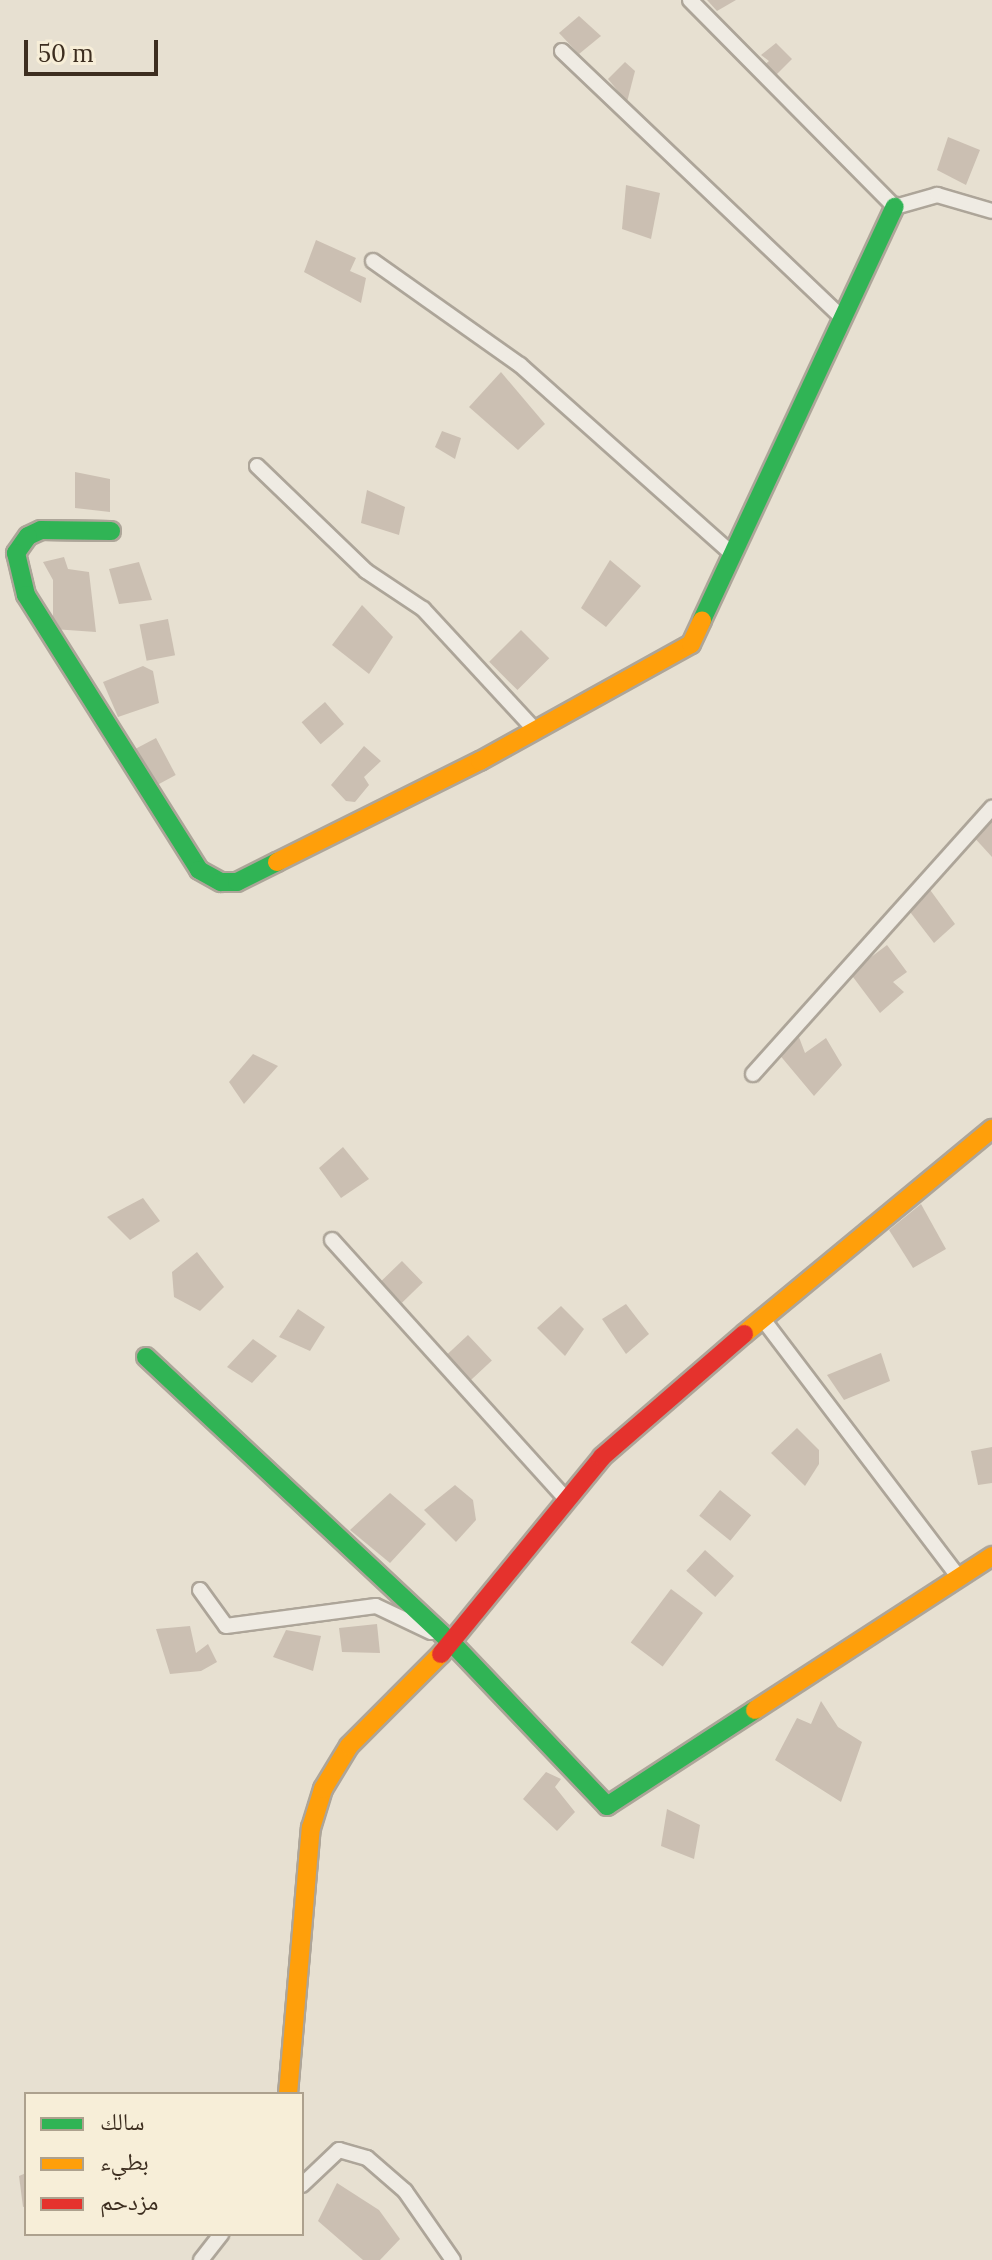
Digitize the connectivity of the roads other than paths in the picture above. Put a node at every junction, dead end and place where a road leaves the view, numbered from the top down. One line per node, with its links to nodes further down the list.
1 (690, 0): 3 (street)
2 (562, 51): 6 (street)
3 (895, 207): 4 (street); 6 (street)
4 (992, 211)
5 (373, 261): 9 (street)
6 (841, 317): 9 (street)
7 (257, 466): 10 (street)
8 (111, 531): 10 (street)
9 (732, 554): 10 (street)
10 (536, 731)
11 (992, 808): 12 (street)
12 (753, 1074)
13 (992, 1129): 15 (street)
14 (332, 1240): 17 (street)
15 (762, 1318): 17 (street); 19 (street)
16 (146, 1357): 21 (street)
17 (568, 1501): 22 (street)
18 (992, 1556): 19 (street)
19 (959, 1578): 22 (street)
20 (200, 1590): 21 (street)
21 (438, 1629): 22 (street)
22 (452, 1643): 23 (street)
23 (288, 2092)
24 (304, 2183): 27 (street)
25 (219, 2236): 26 (street)
26 (201, 2260)
27 (453, 2260)

